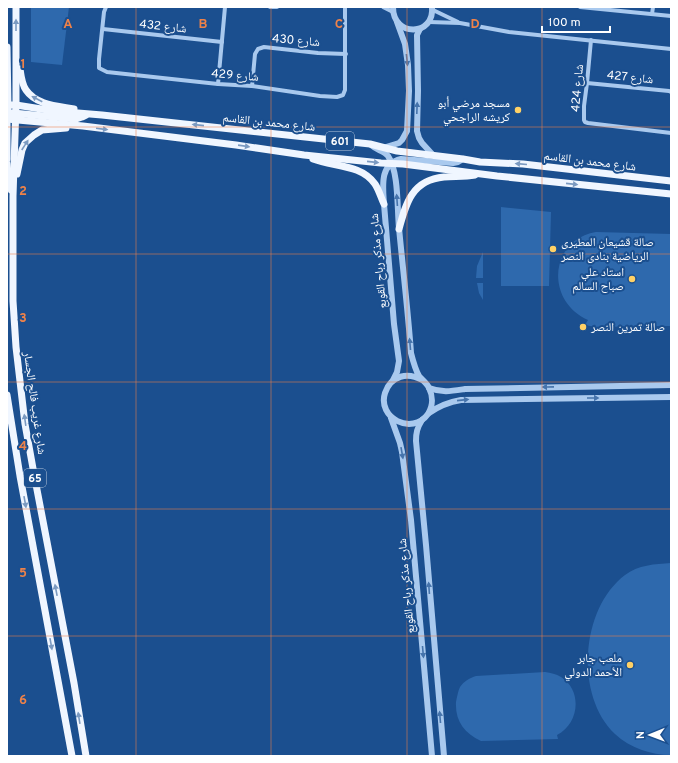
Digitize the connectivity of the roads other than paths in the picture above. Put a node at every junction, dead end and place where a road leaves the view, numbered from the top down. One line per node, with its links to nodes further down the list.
1 (16, 7): 20 (main road, one-way to 1)
2 (106, 7): 18 (street, شارع 429)
3 (225, 7): 22 (street)
4 (270, 7): 5 (street)
5 (277, 7)
6 (345, 7): 25 (street, شارع 429)
7 (383, 7): 12 (street)
8 (580, 7): 11 (street)
9 (653, 7): 13 (street)
10 (433, 8): 16 (street); 17 (street)
11 (607, 8): 13 (street)
12 (393, 9): 15 (street)
13 (652, 14): 14 (street)
14 (671, 16)
15 (397, 22): 19 (street); 34 (street, one-way to 34)
16 (429, 22): 17 (street); 19 (street)
17 (460, 23): 21 (street)
18 (103, 29): 22 (street, شارع 432); 27 (street, شارع 429)
19 (420, 29): 33 (street, one-way to 19)
20 (16, 39): 30 (main road); 31 (main road, one-way to 20)
21 (591, 40): 24 (street); 26 (street, شارع 424)
22 (222, 42): 27 (street)
23 (7, 47): 30 (main road)
24 (671, 49)
25 (346, 54): 28 (street, شارع 430); 28 (street, شارع 429)
26 (587, 83): 29 (street, شارع 427); 35 (street, شارع 424)
27 (218, 84): 28 (street, شارع 429)
28 (252, 86)
29 (671, 92)
30 (10, 112): 31 (main road, شارع محمد بن القاسم / 601); 32 (main road, شارع محمد بن القاسم / 601); 40 (main road); 47 (main road, شارع غريب فالح الجسار / 65)
31 (102, 114): 36 (main road, شارع محمد بن القاسم / 601, one-way to 31)
32 (83, 126): 38 (main road, شارع محمد بن القاسم / 601, one-way to 38); 47 (main road, one-way to 32)
33 (417, 131): 34 (street); 39 (street)
34 (407, 132): 37 (street)
35 (671, 133)
36 (370, 144): 37 (main road, شارع محمد بن القاسم / 601); 43 (street)
37 (386, 147): 39 (main road, شارع محمد بن القاسم / 601)
38 (304, 155): 43 (main road, شارع محمد بن القاسم / 601, one-way to 43); 48 (main road)
39 (433, 155): 41 (main road, شارع محمد بن القاسم / 601)
40 (7, 159)
41 (463, 159): 43 (street); 45 (main road, شارع محمد بن القاسم / 601, one-way to 41)
42 (7, 164): 47 (main road)
43 (392, 164): 44 (main road, شارع محمد بن القاسم / 601); 48 (street, شارع مذكر رباح القوبع); 49 (street, شارع مذكر رباح القوبع, one-way to 43)
44 (479, 174): 46 (main road, شارع محمد بن القاسم / 601, one-way to 46); 49 (main road)
45 (671, 181)
46 (671, 194)
47 (13, 196): 59 (main road, شارع غريب فالح الجسار / 65, one-way to 47)
48 (384, 204): 51 (street, شارع مذكر رباح القوبع)
49 (399, 229): 50 (street, شارع مذكر رباح القوبع, one-way to 49)
50 (422, 380): 51 (street); 53 (street)
51 (392, 382): 56 (street)
52 (671, 385): 53 (street, one-way to 53)
53 (429, 388): 57 (street)
54 (7, 395): 58 (main road, 65, one-way to 58)
55 (671, 397): 57 (street, one-way to 55)
56 (390, 416): 57 (street); 60 (street, شارع مذكر رباح القوبع, one-way to 60)
57 (425, 416): 61 (street, شارع مذكر رباح القوبع, one-way to 57)
58 (72, 756)
59 (86, 756)
60 (432, 756)
61 (444, 756)

